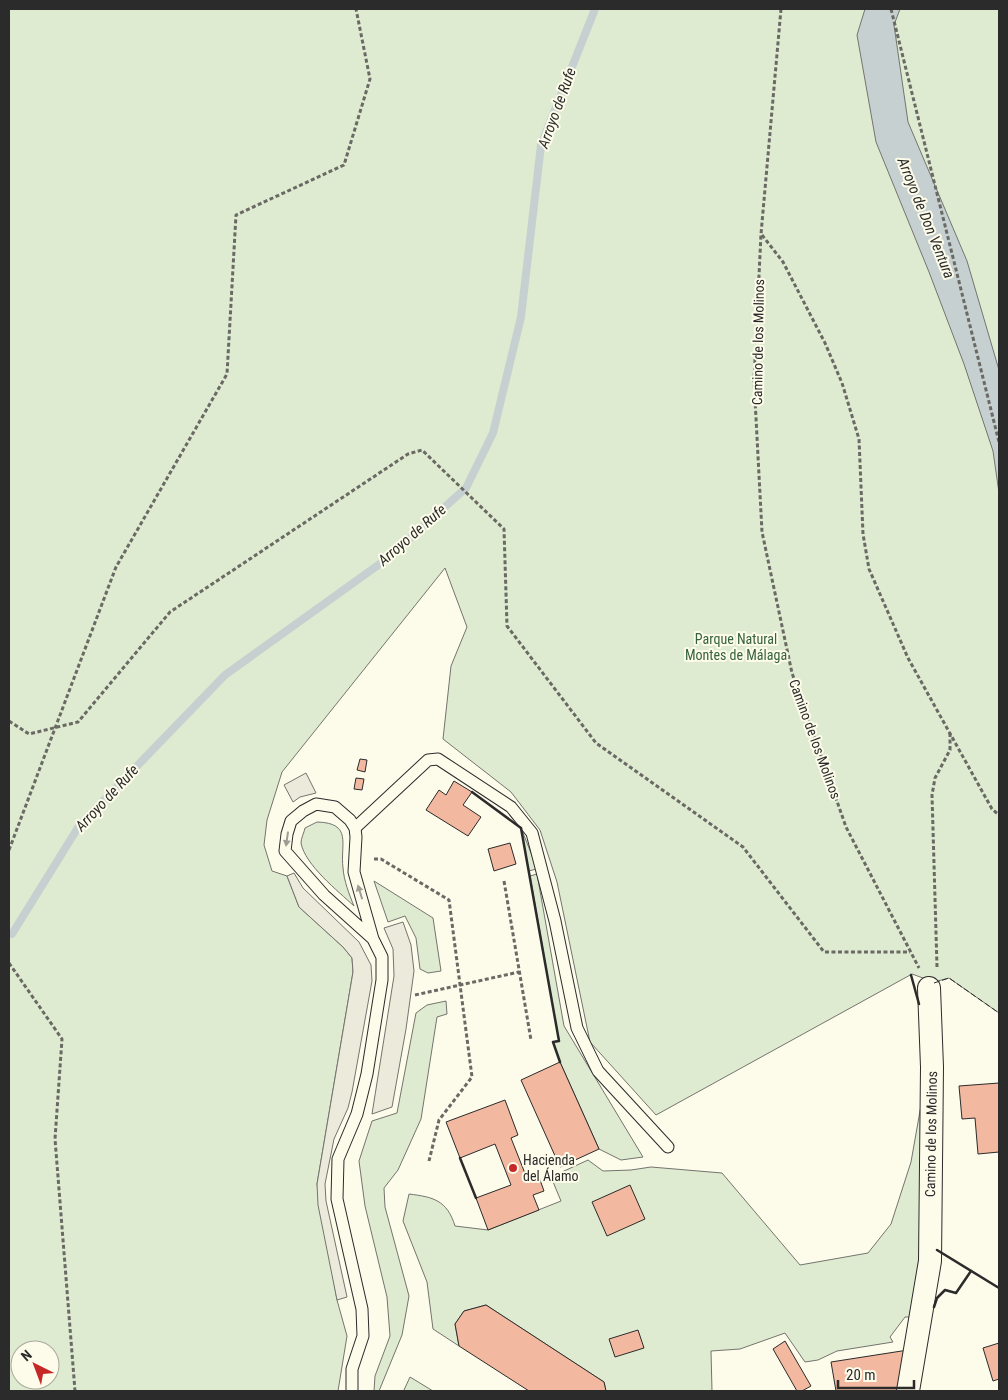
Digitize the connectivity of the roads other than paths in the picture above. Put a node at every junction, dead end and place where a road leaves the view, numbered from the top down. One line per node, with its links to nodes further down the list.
1 (355, 828): 2 (lane, one-way to 1); 2 (lane, one-way to 2); 4 (lane)
2 (373, 939): 5 (lane)
3 (930, 988): 6 (street, Camino de los Molinos)
4 (668, 1147)
5 (352, 1391)
6 (908, 1391)

